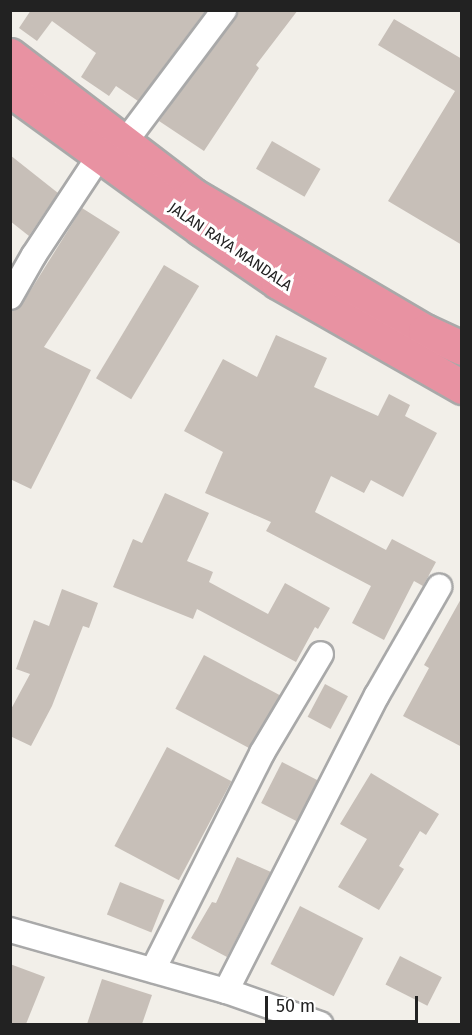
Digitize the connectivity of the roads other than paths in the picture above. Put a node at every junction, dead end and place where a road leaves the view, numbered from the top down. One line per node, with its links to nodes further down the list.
1 (224, 10): 4 (street)
2 (10, 55): 4 (highway, JALAN RAYA MANDALA)
3 (10, 90): 4 (highway, JALAN RAYA MANDALA)
4 (112, 148): 5 (street); 6 (highway, JALAN RAYA MANDALA); 7 (highway, JALAN RAYA MANDALA)
5 (10, 297)
6 (462, 348)
7 (459, 379)
8 (439, 587): 12 (street)
9 (321, 654): 11 (street)
10 (10, 930): 11 (street)
11 (153, 970): 12 (street)
12 (226, 991): 13 (street)
13 (320, 1024)

